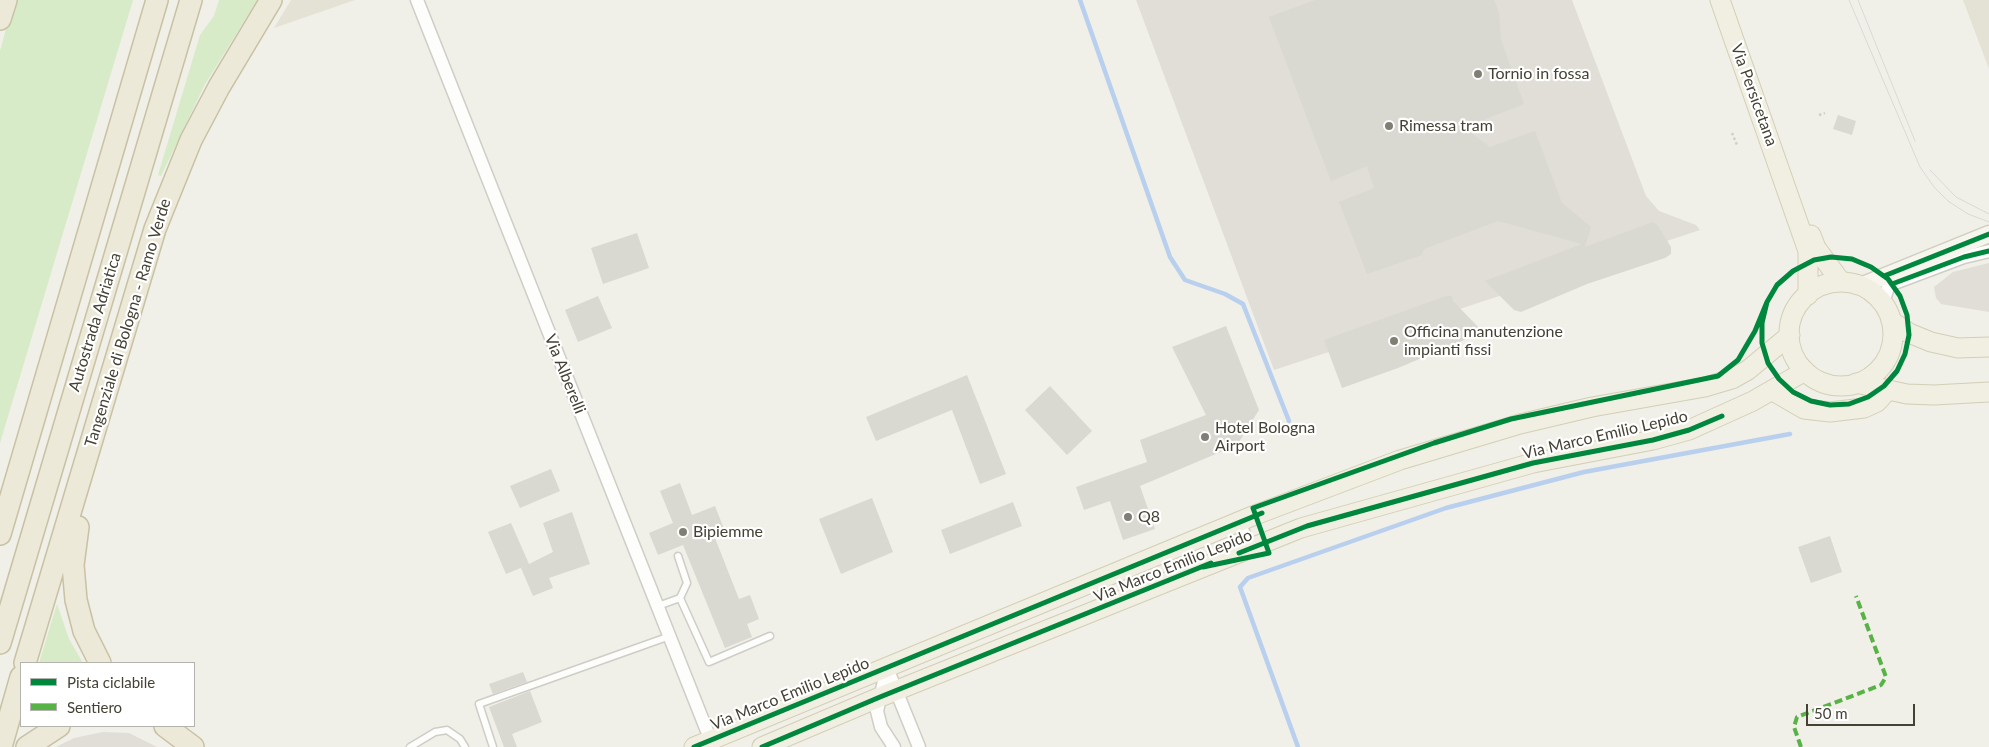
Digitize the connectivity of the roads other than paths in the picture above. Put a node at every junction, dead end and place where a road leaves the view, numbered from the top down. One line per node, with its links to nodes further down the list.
1 (6, 0): 7 (highway)
2 (158, 0): 25 (highway, Autostrada Adriatica)
3 (191, 0): 32 (highway, Autostrada Adriatica)
4 (271, 0): 19 (highway, Tangenziale di Bologna - Ramo Verde)
5 (417, 0): 29 (street, Via Alberelli)
6 (1720, 0): 8 (main road, Via Persicetana)
7 (0, 19)
8 (1788, 190): 11 (main road, Via Persicetana); 13 (main road, Via Persicetana)
9 (1989, 234): 12 (main road)
10 (1989, 251): 14 (street)
11 (1841, 282): 12 (main road); 13 (main road)
12 (1863, 285): 14 (main road)
13 (1808, 295): 16 (main road)
14 (1883, 303): 15 (main road)
15 (1892, 321): 17 (main road); 20 (main road)
16 (1790, 335): 18 (main road); 24 (main road, Via Marco Emilio Lepido)
17 (1989, 347)
18 (1806, 371): 20 (main road); 22 (main road, Via Marco Emilio Lepido)
19 (109, 381): 33 (highway, Tangenziale di Bologna - Ramo Verde); 34 (highway)
20 (1856, 384): 21 (main road)
21 (1888, 390): 22 (main road); 23 (main road)
22 (1773, 391): 26 (main road, Via Marco Emilio Lepido)
23 (1989, 392)
24 (1240, 522): 26 (street, Via Marco Emilio Lepido); 35 (main road, Via Marco Emilio Lepido)
25 (0, 534)
26 (1250, 548): 37 (main road, Via Marco Emilio Lepido)
27 (678, 556): 28 (lane)
28 (680, 598): 29 (lane); 31 (lane)
29 (658, 606): 30 (street, Via Alberelli)
30 (670, 636): 40 (street, Via Alberelli); 46 (lane)
31 (770, 636)
32 (0, 643)
33 (25, 662)
34 (100, 662)
35 (887, 668): 37 (street, Via Marco Emilio Lepido); 40 (main road, Via Marco Emilio Lepido)
36 (20, 680): 41 (highway)
37 (888, 694): 47 (main road, Via Marco Emilio Lepido); 48 (street, Via Marco Emilio Lepido); 49 (street, Via Marco Emilio Lepido)
38 (57, 727): 42 (highway)
39 (166, 727): 43 (highway)
40 (706, 745)
41 (0, 747)
42 (27, 747)
43 (193, 747)
44 (410, 747): 45 (lane)
45 (465, 747)
46 (493, 747)
47 (762, 747)
48 (894, 747)
49 (919, 747)

